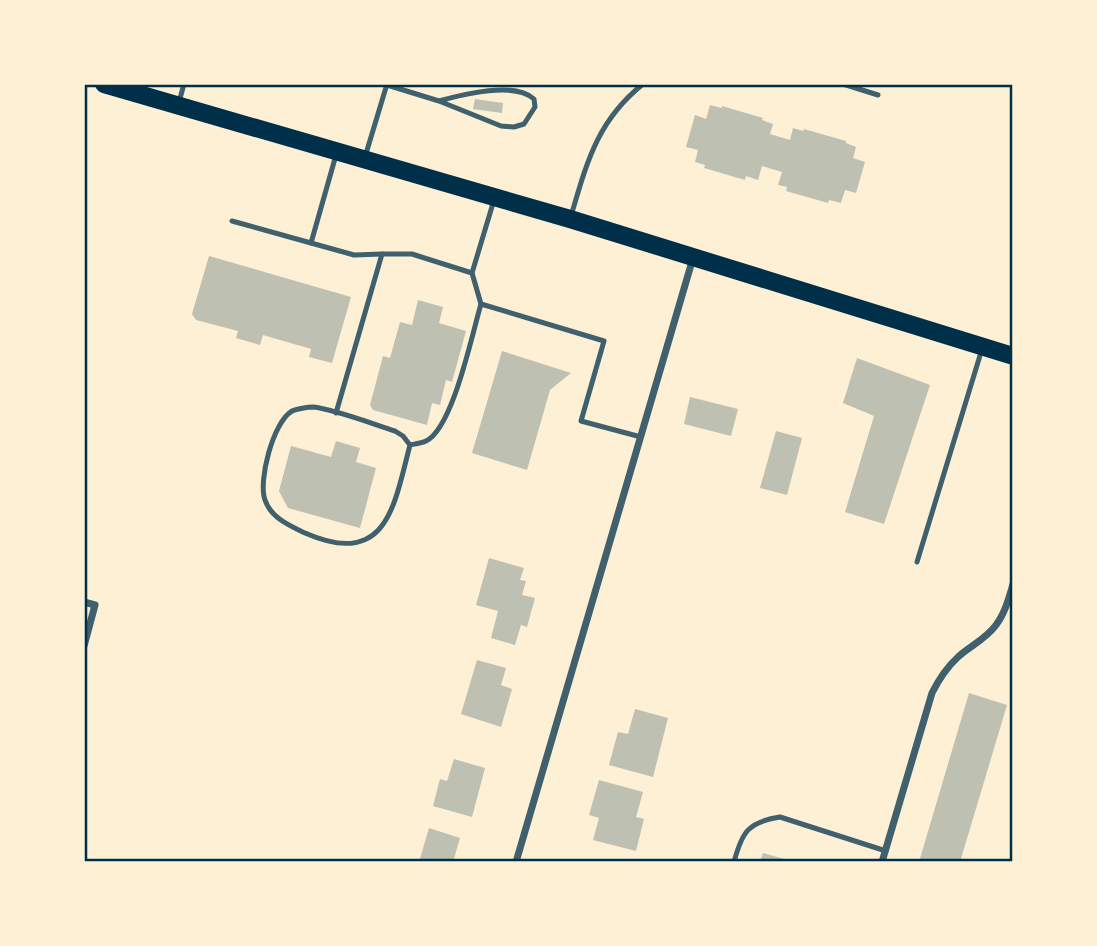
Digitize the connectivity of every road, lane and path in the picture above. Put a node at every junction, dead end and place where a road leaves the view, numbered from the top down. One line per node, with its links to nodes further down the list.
1 (104, 84): 8 (main road)
2 (184, 84): 8 (lane)
3 (643, 84): 12 (lane)
4 (843, 84): 6 (lane)
5 (387, 85): 7 (lane); 10 (lane)
6 (878, 95)
7 (439, 101): 7 (lane)
8 (178, 105): 9 (main road)
9 (337, 152): 10 (main road); 14 (lane)
10 (364, 160): 11 (main road)
11 (495, 197): 12 (main road); 17 (lane)
12 (570, 219): 16 (main road)
13 (232, 221): 14 (lane)
14 (311, 243): 15 (lane)
15 (382, 254): 17 (lane); 21 (lane)
16 (693, 257): 19 (main road); 22 (street)
17 (472, 273): 18 (lane)
18 (481, 304): 22 (lane); 23 (lane)
19 (983, 346): 20 (main road); 24 (lane)
20 (1013, 356)
21 (336, 413): 23 (lane); 23 (lane)
22 (641, 436): 29 (street)
23 (410, 445)
24 (917, 562)
25 (1013, 584): 28 (street)
26 (84, 602): 27 (street)
27 (84, 646)
28 (886, 851): 30 (lane); 31 (street)
29 (516, 862)
30 (734, 862)
31 (882, 862)

